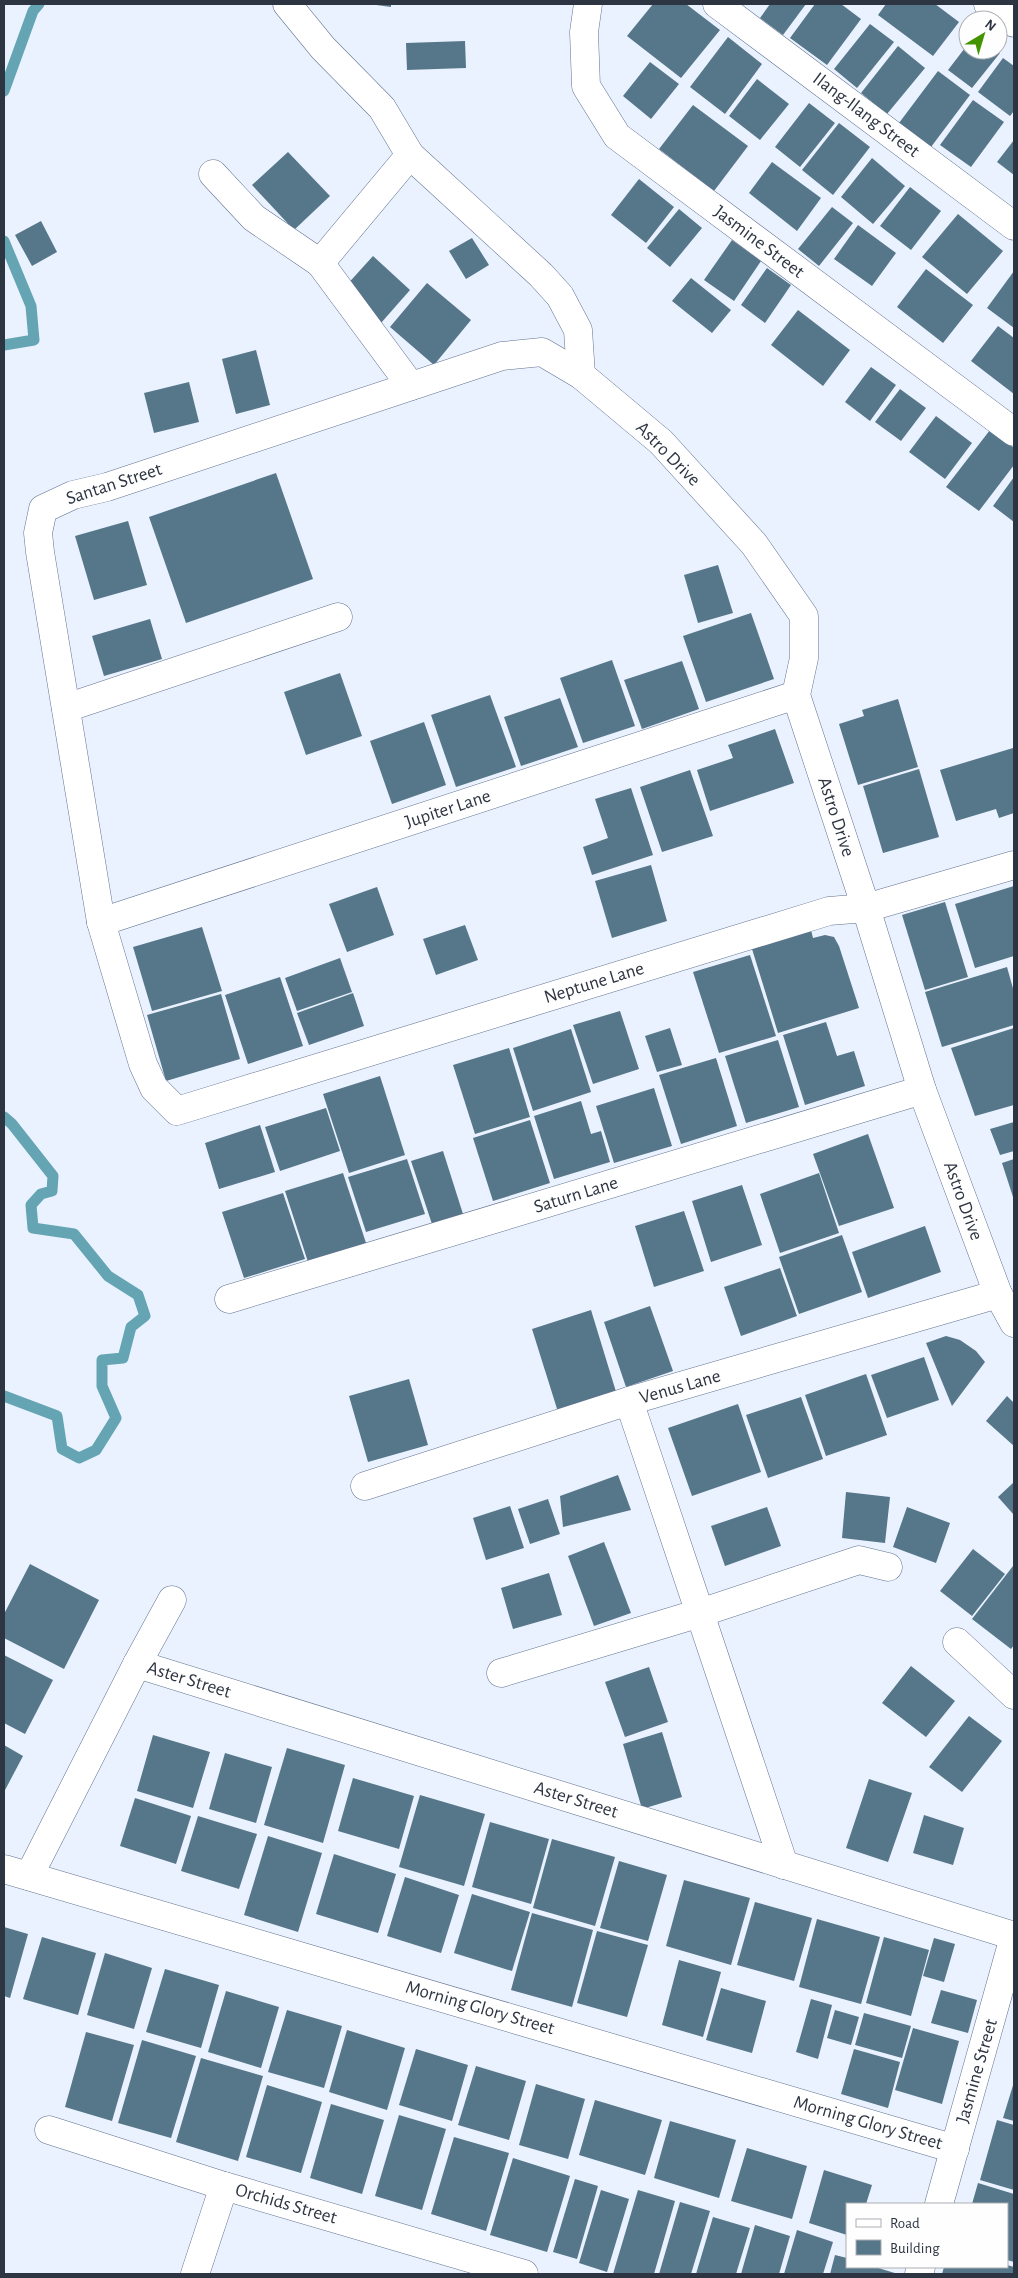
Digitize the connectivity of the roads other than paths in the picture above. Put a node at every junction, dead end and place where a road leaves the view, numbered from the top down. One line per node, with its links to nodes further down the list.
1 (287, 4): 6 (street)
2 (588, 4): 12 (street, Jasmine Street)
3 (717, 4): 8 (street, Ilang-Ilang Street)
4 (988, 4): 5 (street)
5 (1014, 23)
6 (410, 155): 9 (street); 10 (street)
7 (213, 174): 9 (street)
8 (1014, 226)
9 (320, 263): 11 (street)
10 (581, 375): 11 (street, Santan Street); 14 (street, Astro Drive)
11 (411, 386): 15 (street, Santan Street)
12 (1014, 432)
13 (338, 617): 15 (street)
14 (796, 695): 17 (street, Astro Drive); 18 (street, Jupiter Lane)
15 (66, 708): 18 (street, Santan Street)
16 (1014, 865): 17 (street, Neptune Lane)
17 (866, 908): 19 (street, Astro Drive); 20 (street, Neptune Lane)
18 (101, 922): 20 (street, Santan Street)
19 (922, 1090): 21 (street, Astro Drive); 22 (street, Saturn Lane)
20 (177, 1111)
21 (998, 1294): 23 (street, Astro Drive); 24 (street, Venus Lane)
22 (229, 1299)
23 (1014, 1323)
24 (629, 1401): 25 (street, Venus Lane); 28 (street)
25 (365, 1486)
26 (888, 1567): 28 (street)
27 (172, 1600): 30 (street)
28 (700, 1613): 31 (street); 33 (street)
29 (957, 1642): 32 (street)
30 (137, 1664): 33 (street, Aster Street); 34 (street)
31 (500, 1673)
32 (1014, 1695)
33 (784, 1865): 35 (street, Aster Street)
34 (16, 1872): 37 (street, Morning Glory Street)
35 (1014, 1936): 37 (street, Jasmine Street)
36 (49, 2130): 38 (street, Orchids Street)
37 (955, 2149): 39 (street, Jasmine Street)
38 (224, 2186): 40 (street); 41 (street, Orchids Street)
39 (939, 2203)
40 (195, 2274)
41 (524, 2274)

